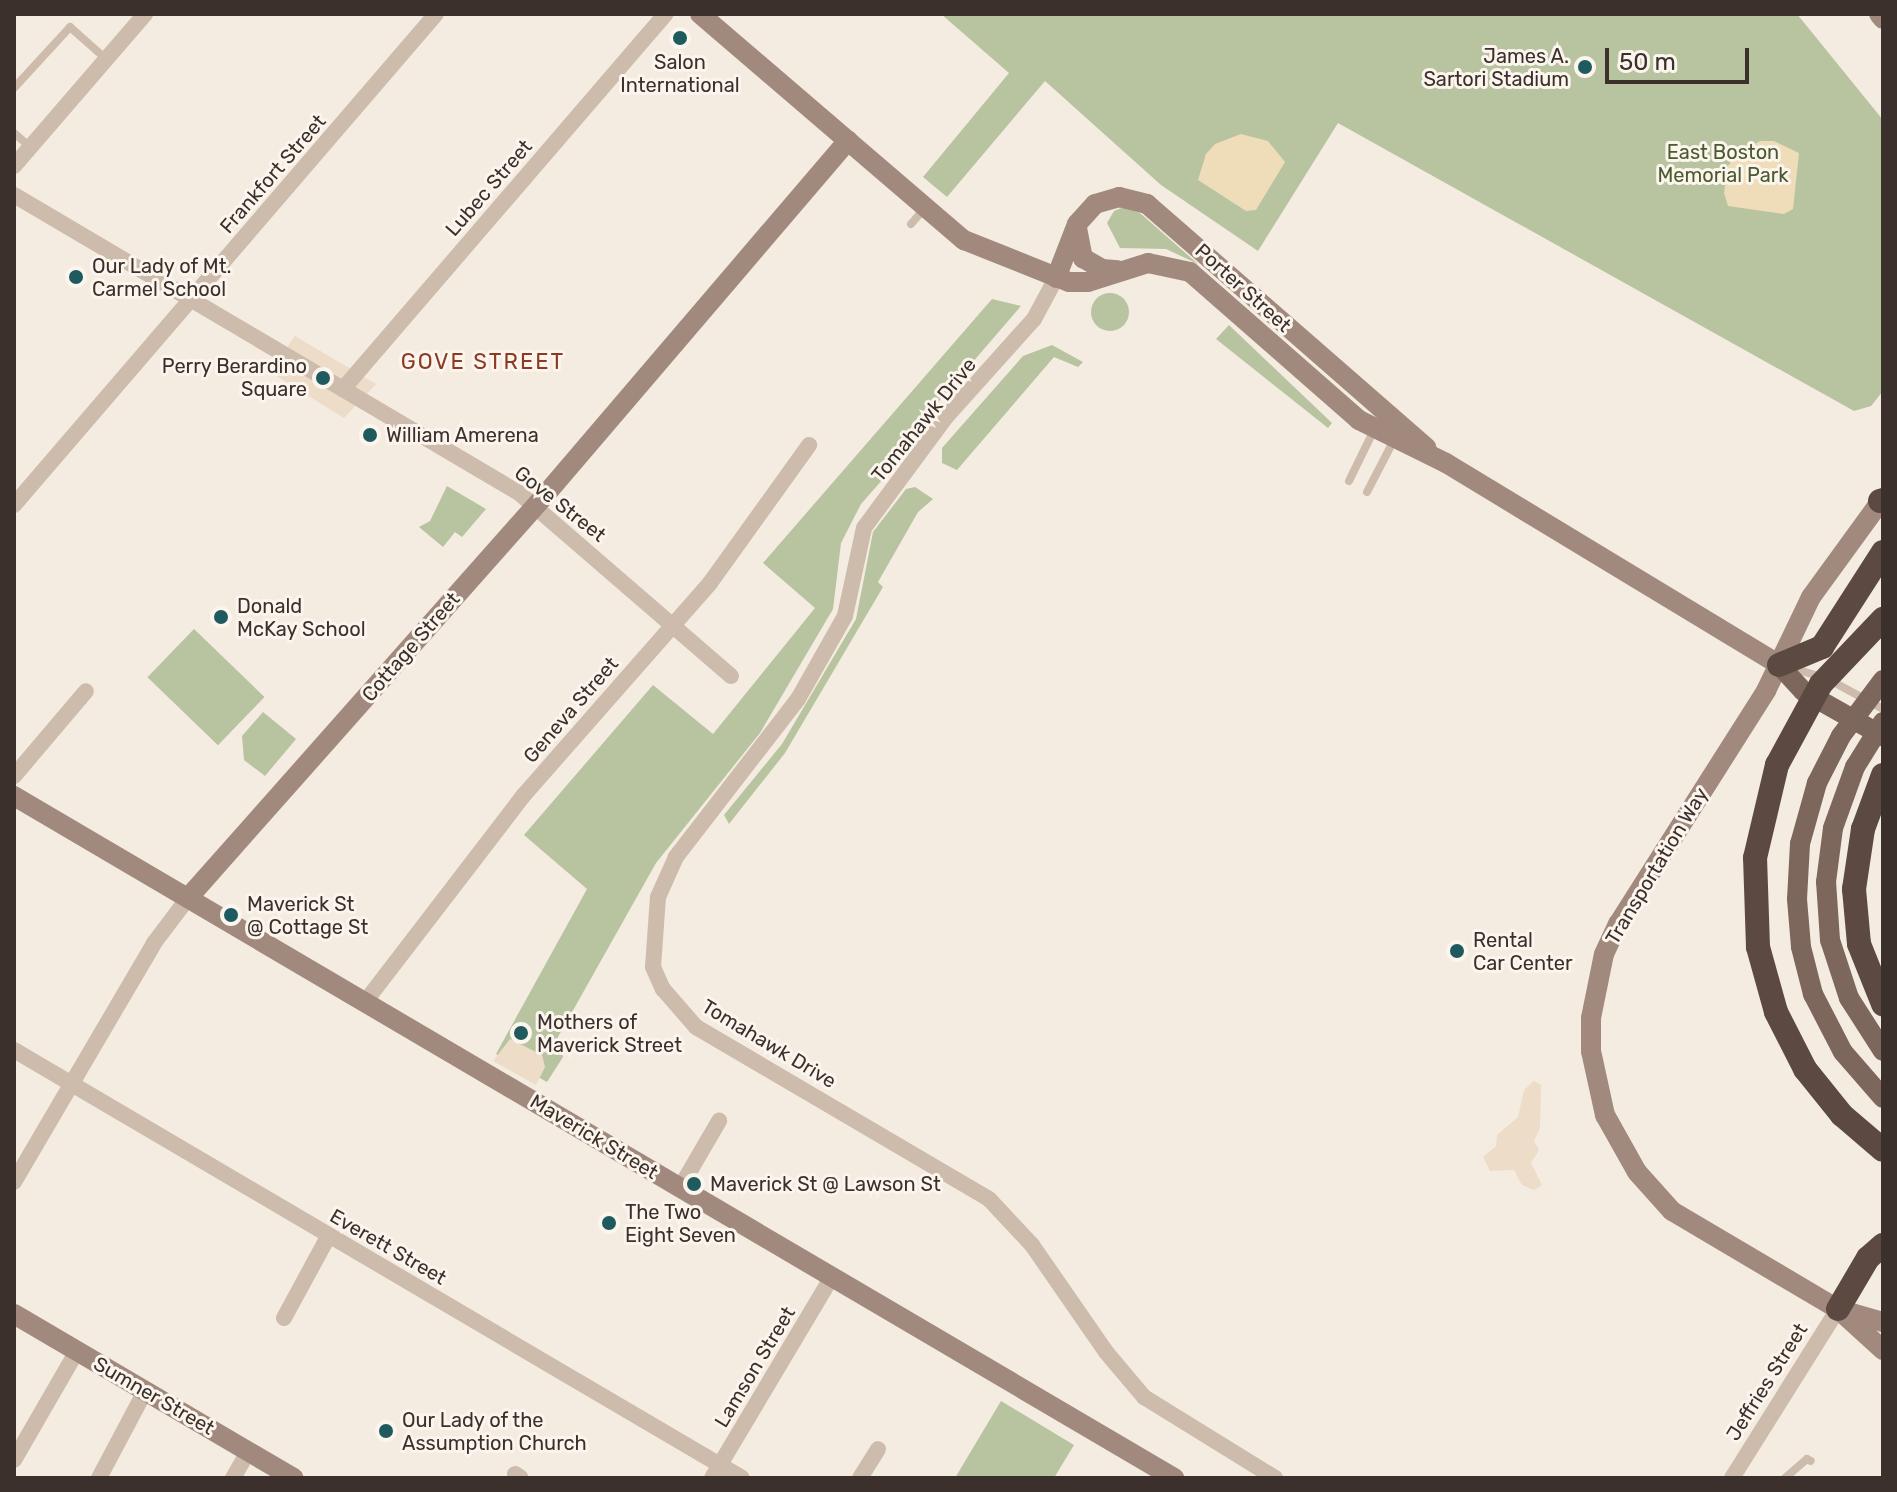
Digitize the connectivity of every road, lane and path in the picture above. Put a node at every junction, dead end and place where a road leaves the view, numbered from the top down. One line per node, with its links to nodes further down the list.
1 (145, 14): 5 (street)
2 (436, 14): 17 (street, Frankfort Street)
3 (666, 14): 18 (street, Lubec Street)
4 (700, 14): 8 (main road, Porter Street)
5 (106, 59): 6 (lane); 9 (street)
6 (14, 88)
7 (14, 133): 9 (lane)
8 (848, 140): 12 (main road, Porter Street); 27 (main road, Cottage Street)
9 (30, 147): 10 (street)
10 (14, 166)
11 (14, 195): 17 (street, Gove Street)
12 (925, 208): 13 (lane); 16 (main road, Porter Street)
13 (911, 224)
14 (1077, 224): 15 (main road); 16 (main road, Porter Street); 22 (main road, Porter Street)
15 (1118, 270): 16 (main road, Porter Street); 19 (main road, Porter Street)
16 (1056, 278): 74 (street, Tomahawk Drive)
17 (191, 299): 18 (street, Gove Street); 26 (street, Frankfort Street)
18 (343, 389): 27 (street, Gove Street)
19 (1374, 430): 20 (main road, Porter Street); 23 (lane)
20 (1394, 440): 22 (main road, Porter Street); 24 (lane)
21 (809, 445): 30 (street, Geneva Street)
22 (1446, 463): 31 (main road, Porter Street)
23 (1349, 481)
24 (1367, 492)
25 (1882, 500): 31 (main road, Transportation Way)
26 (14, 505)
27 (535, 506): 30 (street, Gove Street); 41 (main road, Cottage Street)
28 (1883, 552): 31 (highway)
29 (1883, 619): 49 (highway, bridge)
30 (674, 625): 32 (street, Gove Street); 42 (street, Geneva Street)
31 (1779, 665): 35 (lane); 37 (main road); 55 (main road, Transportation Way)
32 (731, 676)
33 (1883, 680): 47 (main road, bridge)
34 (86, 691): 39 (street)
35 (1883, 709)
36 (1883, 722): 45 (main road, bridge)
37 (1883, 736)
38 (1883, 775): 43 (highway)
39 (14, 776)
40 (14, 796): 41 (main road, Maverick Street)
41 (188, 898): 42 (main road, Maverick Street); 46 (street, Cottage Street)
42 (365, 1002): 51 (main road, Maverick Street)
43 (1883, 1004)
44 (14, 1050): 46 (street, Everett Street)
45 (1883, 1051)
46 (72, 1084): 50 (street, Cottage Street); 52 (street, Everett Street)
47 (1883, 1098)
48 (719, 1121): 51 (street)
49 (1883, 1150)
50 (14, 1182)
51 (680, 1188): 54 (main road, Maverick Street)
52 (329, 1235): 57 (street); 66 (street, Everett Street)
53 (1883, 1245): 55 (highway)
54 (832, 1277): 66 (street, Lamson Street); 67 (main road, Maverick Street)
55 (1838, 1309): 58 (main road, Transportation Way); 59 (main road, Transportation Way); 75 (street, Jeffries Street)
56 (14, 1314): 60 (main road, Sumner Street)
57 (284, 1318)
58 (1883, 1322)
59 (1883, 1350)
60 (77, 1351): 61 (main road, Sumner Street); 64 (street)
61 (145, 1391): 63 (main road, Sumner Street); 68 (street)
62 (878, 1449): 72 (street)
63 (248, 1452): 69 (street); 70 (main road, Sumner Street)
64 (14, 1460)
65 (1811, 1461): 76 (lane)
66 (716, 1472): 71 (street, Everett Street)
67 (1153, 1473): 73 (main road, Maverick Street)
68 (99, 1478)
69 (233, 1478)
70 (293, 1478)
71 (742, 1478)
72 (860, 1478)
73 (1174, 1478)
74 (1275, 1478)
75 (1732, 1478)
76 (1785, 1478)

